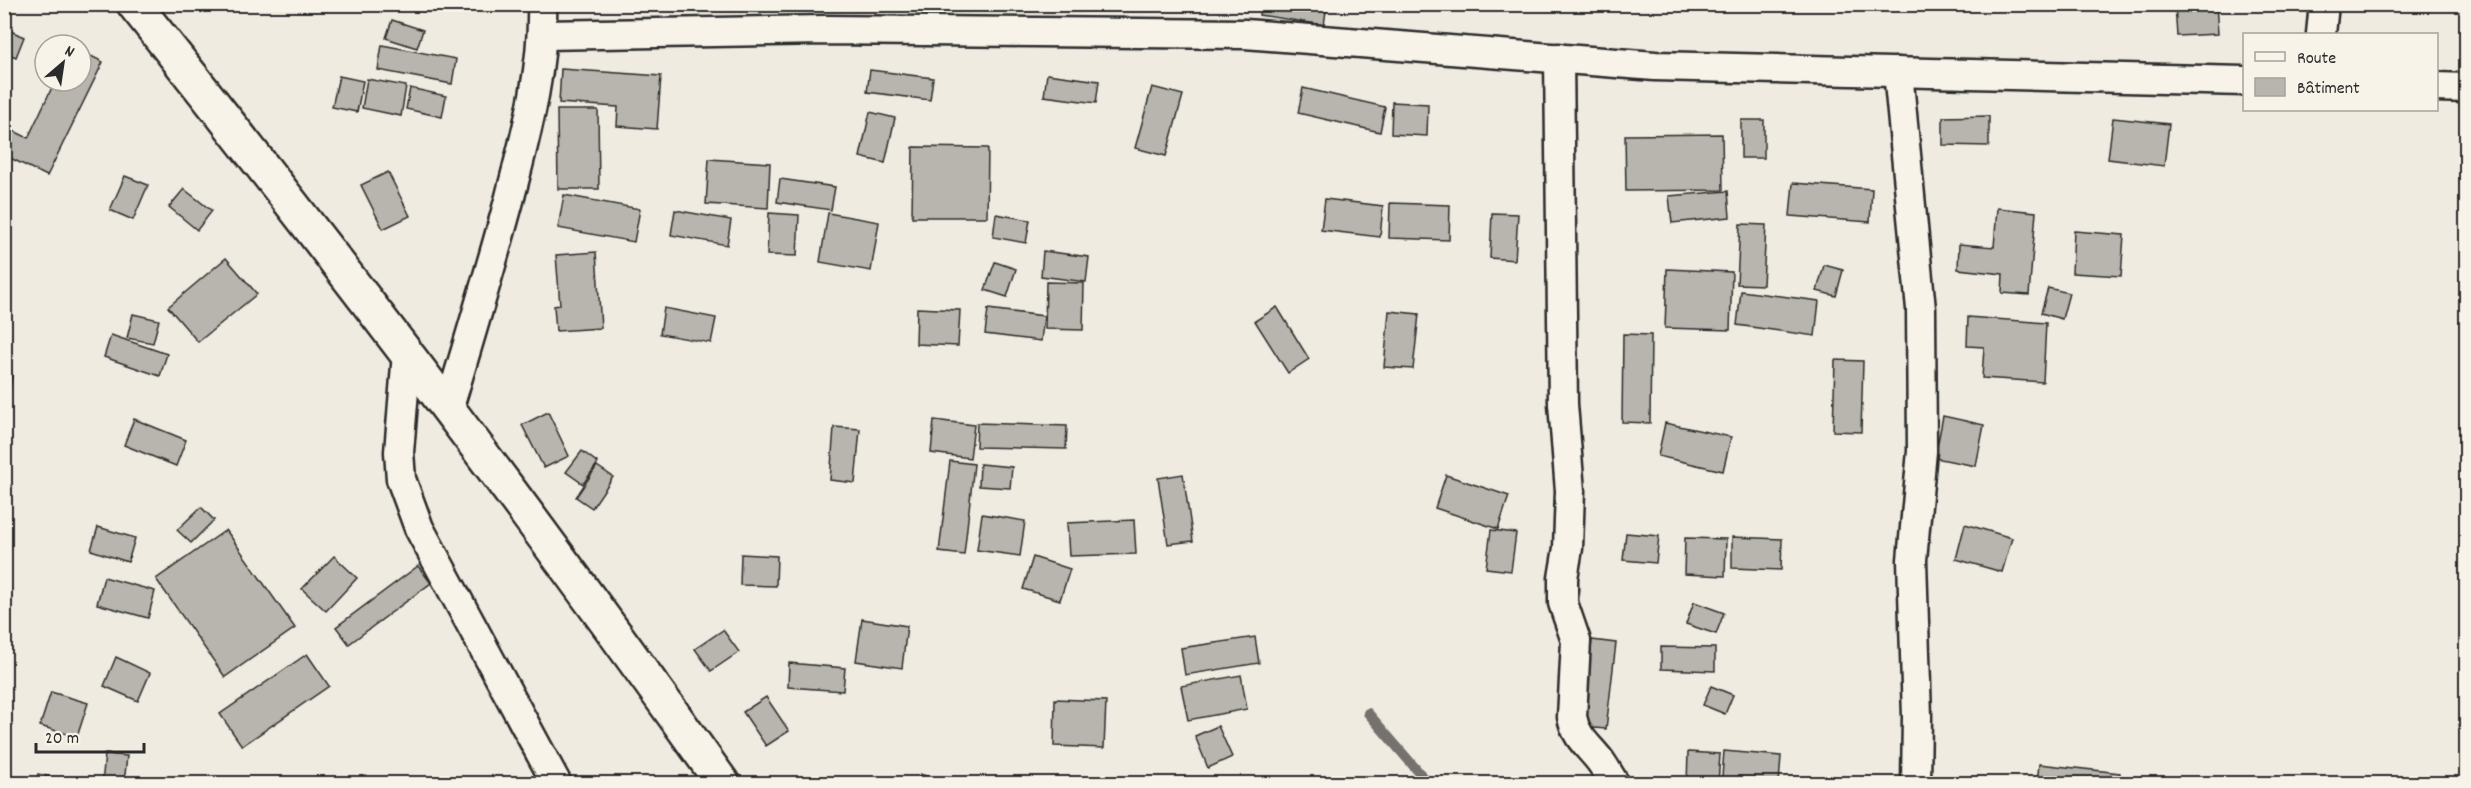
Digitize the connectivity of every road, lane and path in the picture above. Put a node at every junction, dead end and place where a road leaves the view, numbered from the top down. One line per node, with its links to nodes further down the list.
1 (134, 4): 11 (street)
2 (542, 4): 5 (street)
3 (2324, 4): 4 (street)
4 (2321, 33)
5 (543, 35): 6 (street); 12 (street)
6 (1559, 58): 7 (street); 15 (street)
7 (1898, 72): 8 (street); 16 (street)
8 (2243, 81)
9 (2438, 87): 10 (street)
10 (2466, 88)
11 (407, 353): 12 (street); 13 (street)
12 (448, 407): 14 (street)
13 (557, 783)
14 (723, 783)
15 (1615, 783)
16 (1916, 783)

